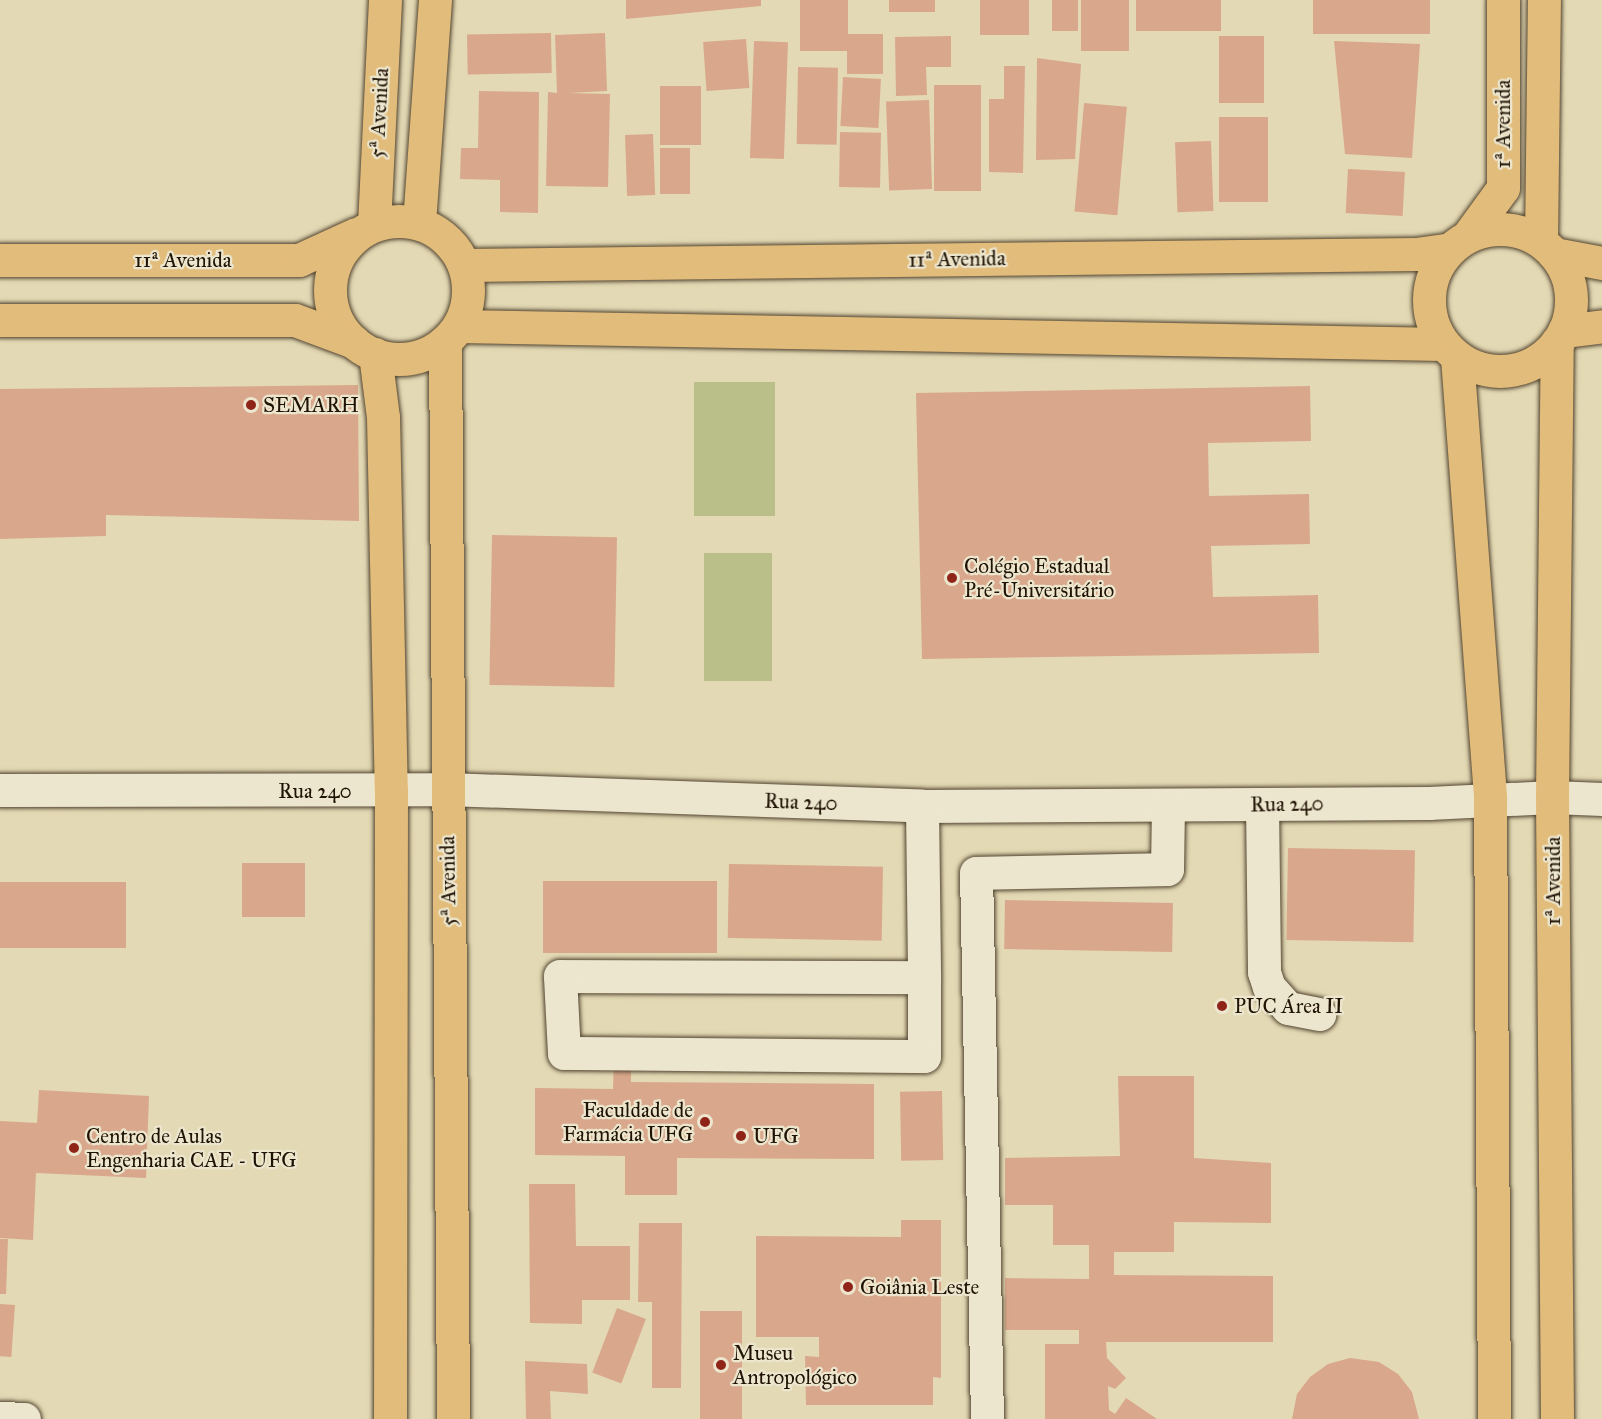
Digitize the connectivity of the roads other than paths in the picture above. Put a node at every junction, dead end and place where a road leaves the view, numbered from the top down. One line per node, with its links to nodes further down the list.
1 (385, 0): 6 (main road, 5ª Avenida)
2 (435, 0): 5 (main road)
3 (1503, 0): 7 (main road, 1ª Avenida)
4 (1544, 0): 8 (main road, 1ª Avenida)
5 (419, 223): 6 (main road); 11 (main road)
6 (367, 229): 9 (main road, 11ª Avenida); 16 (main road)
7 (1459, 242): 8 (main road); 11 (main road, 11ª Avenida); 17 (main road)
8 (1548, 248): 10 (main road); 15 (main road)
9 (0, 260)
10 (1602, 263)
11 (464, 265): 14 (main road)
12 (0, 320): 16 (main road)
13 (1602, 326): 15 (main road)
14 (452, 334): 16 (main road); 17 (main road); 18 (main road, 5ª Avenida)
15 (1561, 337): 17 (main road); 21 (main road, 1ª Avenida)
16 (364, 348): 20 (main road)
17 (1450, 350): 22 (main road)
18 (447, 789): 20 (street, Rua 240); 26 (street, Rua 240); 32 (main road, 5ª Avenida)
19 (0, 790): 20 (street, Rua 240)
20 (391, 790): 31 (main road)
21 (1552, 796): 22 (street, Rua 240); 23 (street, Rua 240); 35 (main road, 1ª Avenida)
22 (1490, 797): 24 (street, Rua 240); 34 (main road)
23 (1602, 799)
24 (1262, 804): 25 (street, Rua 240); 28 (street)
25 (1168, 805): 26 (street, Rua 240); 33 (street)
26 (922, 806): 27 (street)
27 (924, 977): 27 (street)
28 (1319, 1014)
29 (0, 1418): 30 (street)
30 (24, 1419)
31 (390, 1419)
32 (453, 1419)
33 (987, 1419)
34 (1494, 1419)
35 (1557, 1419)

